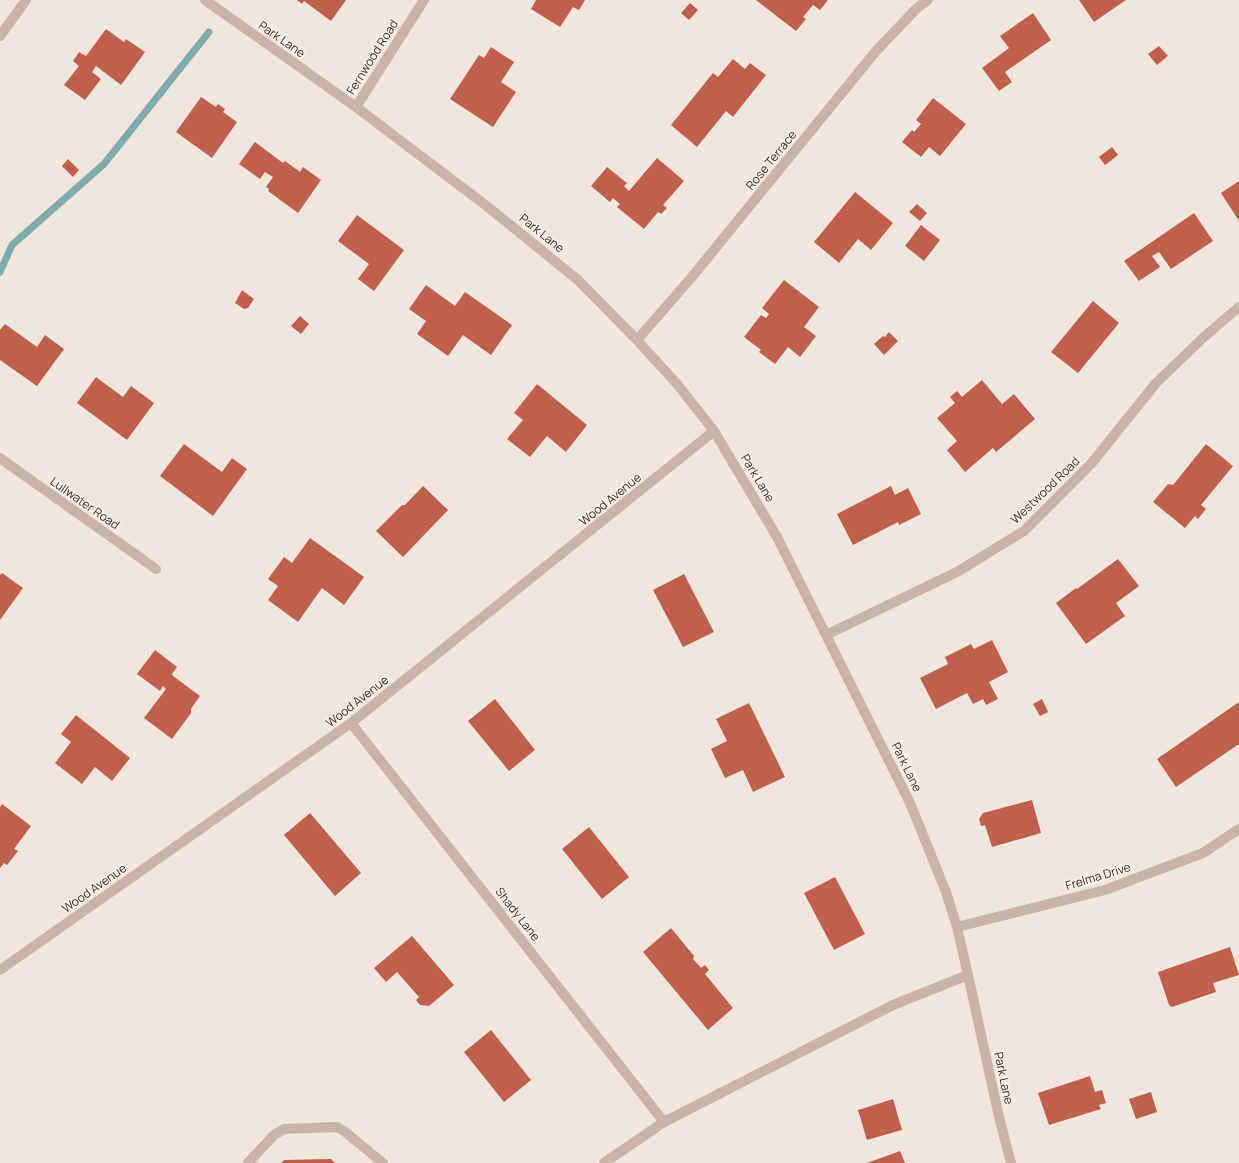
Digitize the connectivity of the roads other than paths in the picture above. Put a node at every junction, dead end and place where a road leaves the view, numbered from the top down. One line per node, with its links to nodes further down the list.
1 (26, 0): 5 (street)
2 (205, 0): 6 (street, Park Lane)
3 (424, 0): 6 (street, Fernwood Road)
4 (928, 0): 8 (street, Rose Terrace)
5 (0, 36)
6 (356, 107): 8 (street, Park Lane)
7 (1239, 307): 12 (street, Westwood Road)
8 (637, 340): 9 (street, Park Lane)
9 (714, 431): 12 (street, Park Lane); 13 (street, Wood Avenue)
10 (0, 458): 11 (street, Lullwater Road)
11 (156, 569)
12 (826, 635): 15 (street, Park Lane)
13 (351, 723): 16 (street, Wood Avenue); 18 (street, Shady Lane)
14 (1239, 829): 15 (street, Frelma Drive)
15 (957, 927): 17 (street, Park Lane)
16 (0, 970)
17 (968, 975): 18 (street); 22 (street, Park Lane)
18 (664, 1122): 21 (street)
19 (248, 1163): 20 (street)
20 (383, 1163)
21 (604, 1163)
22 (1011, 1163)

